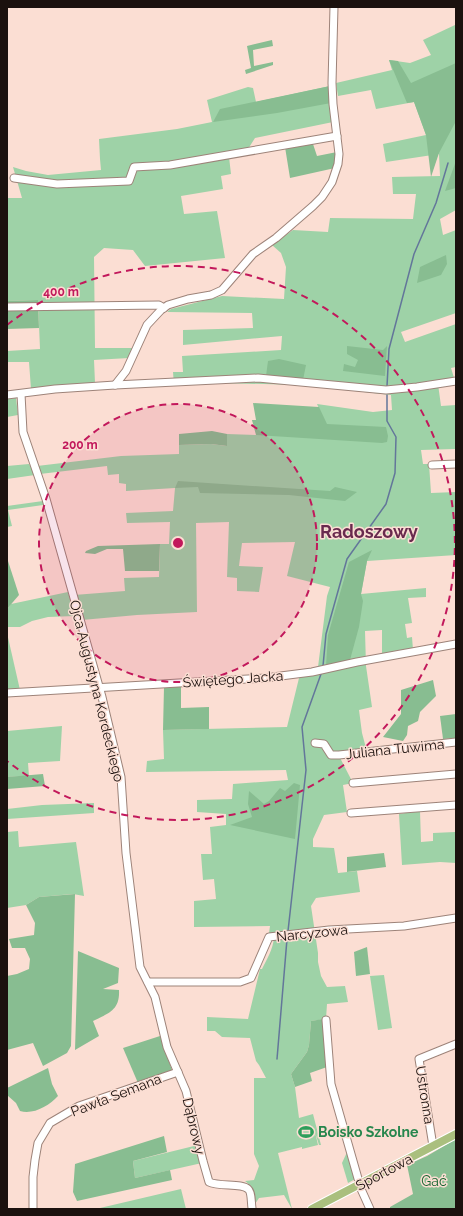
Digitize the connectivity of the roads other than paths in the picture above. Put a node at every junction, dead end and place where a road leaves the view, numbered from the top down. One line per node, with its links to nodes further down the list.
1 (334, 7): 2 (street)
2 (337, 136): 3 (street); 5 (street)
3 (14, 178)
4 (7, 307): 5 (street)
5 (164, 308): 7 (street)
6 (456, 381): 7 (street)
7 (115, 385): 8 (street)
8 (21, 394): 9 (street); 13 (street, Ojca Augustyna Kordeckiego)
9 (7, 395)
10 (456, 464): 11 (street)
11 (432, 465)
12 (456, 644): 13 (street, Świętego Jacka)
13 (98, 687): 14 (street, Świętego Jacka); 22 (street, Ojca Augustyna Kordeckiego)
14 (7, 693)
15 (456, 742): 16 (street, Juliana Tuwima)
16 (315, 743)
17 (456, 774): 18 (street)
18 (353, 783)
19 (456, 805): 20 (street)
20 (351, 813)
21 (456, 918): 22 (street, Narcyzowa)
22 (148, 982): 23 (street, Ojca Augustyna Kordeckiego)
23 (159, 1014): 26 (street, Dąbrowy)
24 (326, 1020): 29 (street)
25 (456, 1044): 28 (street, Ustronna)
26 (178, 1072): 30 (street, Dąbrowy); 31 (street, Pawła Semana)
27 (456, 1134): 28 (main road, Sportowa)
28 (433, 1146): 29 (main road, Sportowa)
29 (360, 1185): 32 (main road, Sportowa); 33 (street)
30 (252, 1208)
31 (33, 1209)
32 (312, 1209)
33 (370, 1209)

